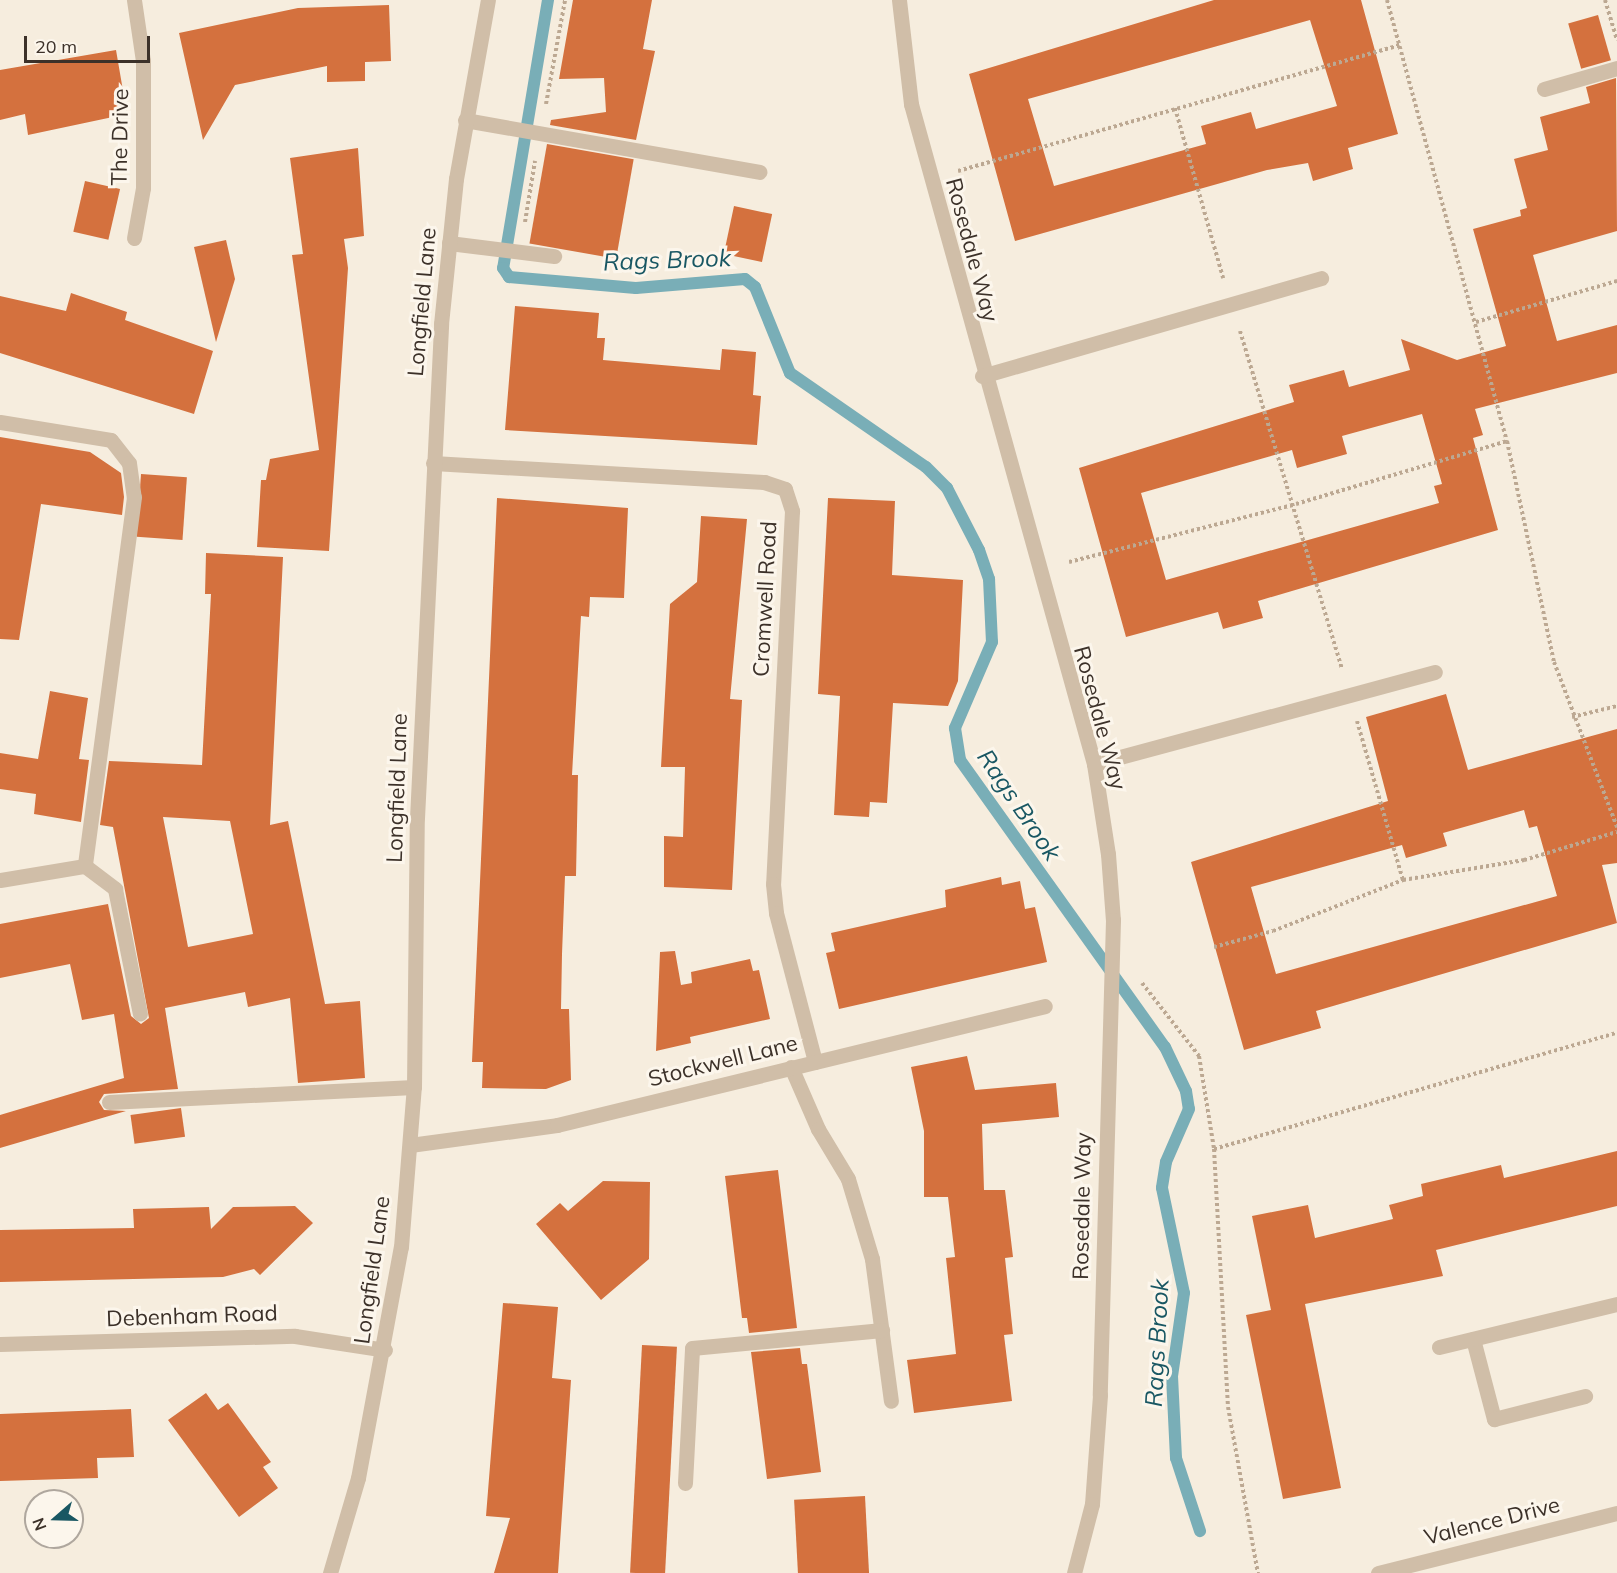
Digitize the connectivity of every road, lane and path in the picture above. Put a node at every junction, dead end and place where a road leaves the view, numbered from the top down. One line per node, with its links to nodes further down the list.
1 (134, 0): 14 (street, The Drive)
2 (488, 0): 11 (street, Longfield Lane)
3 (899, 0): 13 (street, Rosedale Way)
4 (1386, 0): 7 (path)
5 (1605, 0): 6 (path)
6 (1617, 41)
7 (1399, 45): 10 (path); 20 (path)
8 (1617, 68): 9 (street)
9 (1544, 89)
10 (1175, 108): 13 (path); 19 (path)
11 (465, 120): 12 (street); 15 (street, Longfield Lane)
12 (759, 172)
13 (930, 179): 21 (street, Rosedale Way)
14 (134, 238)
15 (449, 243): 16 (street); 24 (street, Longfield Lane)
16 (554, 256)
17 (1321, 279): 19 (street)
18 (1617, 281): 20 (path)
19 (1231, 305): 21 (street); 25 (path)
20 (1476, 322): 23 (path)
21 (982, 376): 26 (street, Rosedale Way)
22 (0, 422): 34 (street)
23 (1507, 441): 25 (path); 30 (path)
24 (433, 463): 42 (street, Cromwell Road); 44 (street, Longfield Lane)
25 (1296, 504): 26 (path); 28 (path)
26 (1036, 570): 31 (street, Rosedale Way)
27 (1435, 672): 28 (street)
28 (1350, 697): 31 (street); 36 (path)
29 (1617, 706): 30 (path)
30 (1572, 717): 32 (path)
31 (1094, 764): 59 (street, Rosedale Way)
32 (1617, 827)
33 (1617, 832): 36 (path)
34 (85, 866): 35 (street); 40 (street)
35 (0, 880)
36 (1402, 880): 37 (path)
37 (1214, 947)
38 (1139, 979): 47 (path)
39 (1045, 1006): 42 (street, Stockwell Lane)
40 (140, 1014)
41 (1617, 1033): 47 (path)
42 (815, 1062): 43 (street, Stockwell Lane)
43 (791, 1067): 46 (street, Stockwell Lane); 49 (street)
44 (414, 1087): 45 (street); 46 (street, Longfield Lane)
45 (109, 1102)
46 (410, 1144): 53 (street, Longfield Lane)
47 (1214, 1149): 60 (path)
48 (1617, 1304): 50 (street)
49 (882, 1330): 55 (street); 56 (street)
50 (1473, 1339): 52 (street); 54 (street)
51 (0, 1344): 53 (street, Debenham Road)
52 (1439, 1347)
53 (385, 1350): 58 (street, Longfield Lane)
54 (1585, 1396)
55 (891, 1401)
56 (685, 1483)
57 (1617, 1513): 61 (street, Valence Drive)
58 (330, 1573)
59 (1074, 1573)
60 (1258, 1573)
61 (1378, 1573)

